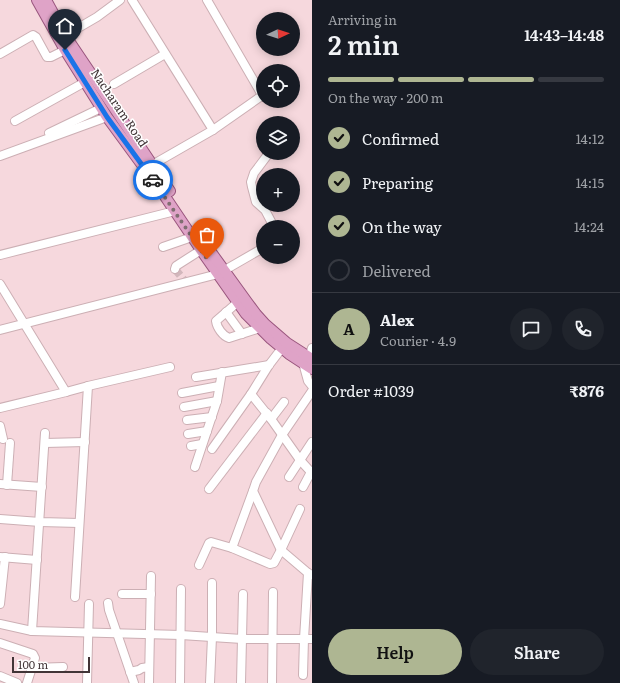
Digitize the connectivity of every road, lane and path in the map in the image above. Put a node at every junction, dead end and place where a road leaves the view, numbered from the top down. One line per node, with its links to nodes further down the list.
1 (37, 0): 6 (main road, Nacharam Road)
2 (46, 0): 6 (main road, Nacharam Road)
3 (120, 0): 6 (street)
4 (132, 0): 9 (street)
5 (207, 0): 16 (street)
6 (62, 37): 7 (main road, Nacharam Road); 20 (main road, Nacharam Road)
7 (65, 50): 8 (street); 10 (main road, Nacharam Road)
8 (0, 54)
9 (165, 54): 11 (street); 16 (street)
10 (85, 82): 12 (main road, Nacharam Road); 14 (street)
11 (114, 84)
12 (101, 108): 13 (main road, Nacharam Road); 15 (street)
13 (107, 117): 15 (street); 21 (main road, Nacharam Road)
14 (15, 121)
15 (76, 124): 17 (street); 18 (street)
16 (213, 130): 20 (street)
17 (49, 132)
18 (0, 156)
19 (264, 160): 22 (street)
20 (152, 165): 29 (main road, Nacharam Road)
21 (175, 211): 23 (main road, Nacharam Road); 27 (street)
22 (270, 220)
23 (192, 237): 24 (street); 25 (main road, Nacharam Road)
24 (163, 247)
25 (201, 250): 28 (street); 29 (main road, Nacharam Road)
26 (256, 252): 29 (street)
27 (0, 255)
28 (176, 269)
29 (219, 271): 30 (street); 32 (main road, Nacharam Road); 34 (street); 39 (main road, Nacharam Road)
30 (184, 280)
31 (0, 284): 34 (street)
32 (238, 302): 33 (street); 35 (main road, Nacharam Road)
33 (226, 312): 37 (street); 37 (street)
34 (25, 324): 36 (street); 49 (street)
35 (260, 328): 37 (street); 38 (main road, Nacharam Road)
36 (0, 330)
37 (242, 334)
38 (282, 348): 39 (main road, Nacharam Road); 40 (street)
39 (309, 357): 42 (main road, Nacharam Road); 47 (street)
40 (269, 365): 43 (street); 51 (street)
41 (170, 368): 45 (street)
42 (312, 368)
43 (222, 372): 44 (street); 46 (street)
44 (196, 377)
45 (88, 386): 49 (street); 64 (street)
46 (219, 386): 50 (street); 52 (street)
47 (312, 386)
48 (312, 391): 63 (street)
49 (66, 392): 55 (street)
50 (182, 394)
51 (251, 394): 56 (street); 69 (street)
52 (217, 401): 54 (street); 57 (street)
53 (284, 402): 56 (street)
54 (184, 407)
55 (0, 408)
56 (269, 416): 63 (street); 77 (street)
57 (212, 417): 58 (street); 60 (street)
58 (187, 420)
59 (0, 426): 74 (street)
60 (207, 431): 62 (street); 67 (street)
61 (45, 433): 66 (street)
62 (188, 434)
63 (282, 436): 70 (street); 78 (street)
64 (85, 442): 66 (street); 82 (street)
65 (312, 442): 70 (street)
66 (45, 443): 76 (street)
67 (202, 444): 68 (street); 71 (street)
68 (191, 446)
69 (212, 449)
70 (300, 460): 72 (street); 73 (street)
71 (195, 467)
72 (312, 472): 75 (street)
73 (289, 477)
74 (4, 484): 76 (street)
75 (303, 487)
76 (42, 488): 81 (street)
77 (209, 489)
78 (253, 491): 83 (street); 84 (street)
79 (300, 509): 84 (street)
80 (0, 519): 81 (street)
81 (40, 522): 82 (street); 86 (street)
82 (79, 523): 96 (street)
83 (232, 548): 84 (street); 87 (street)
84 (281, 550): 88 (street)
85 (2, 557): 86 (street); 98 (street)
86 (37, 560): 101 (street)
87 (199, 565)
88 (310, 574): 109 (street)
89 (151, 576): 94 (street)
90 (212, 583): 106 (street)
91 (181, 589): 105 (street)
92 (273, 592): 108 (street)
93 (122, 594): 94 (street)
94 (152, 594): 104 (street)
95 (243, 594): 107 (street)
96 (75, 597)
97 (108, 603): 103 (street)
98 (0, 604)
99 (89, 604): 102 (street)
100 (0, 624): 101 (street)
101 (32, 631): 102 (street)
102 (88, 633): 103 (street); 119 (street)
103 (117, 633): 104 (street); 114 (street)
104 (151, 635): 105 (street); 112 (street)
105 (181, 635): 106 (street); 122 (street)
106 (212, 637): 107 (street); 123 (street)
107 (242, 639): 108 (street); 124 (street)
108 (273, 639): 109 (street); 125 (street)
109 (308, 639): 115 (street)
110 (0, 643): 113 (street)
111 (63, 667): 113 (street)
112 (149, 667): 114 (street); 121 (street)
113 (32, 668): 118 (street)
114 (130, 672): 120 (street)
115 (303, 675)
116 (0, 676): 117 (street)
117 (17, 683)
118 (27, 683)
119 (87, 683)
120 (134, 683)
121 (149, 683)
122 (180, 683)
123 (210, 683)
124 (241, 683)
125 (272, 683)

